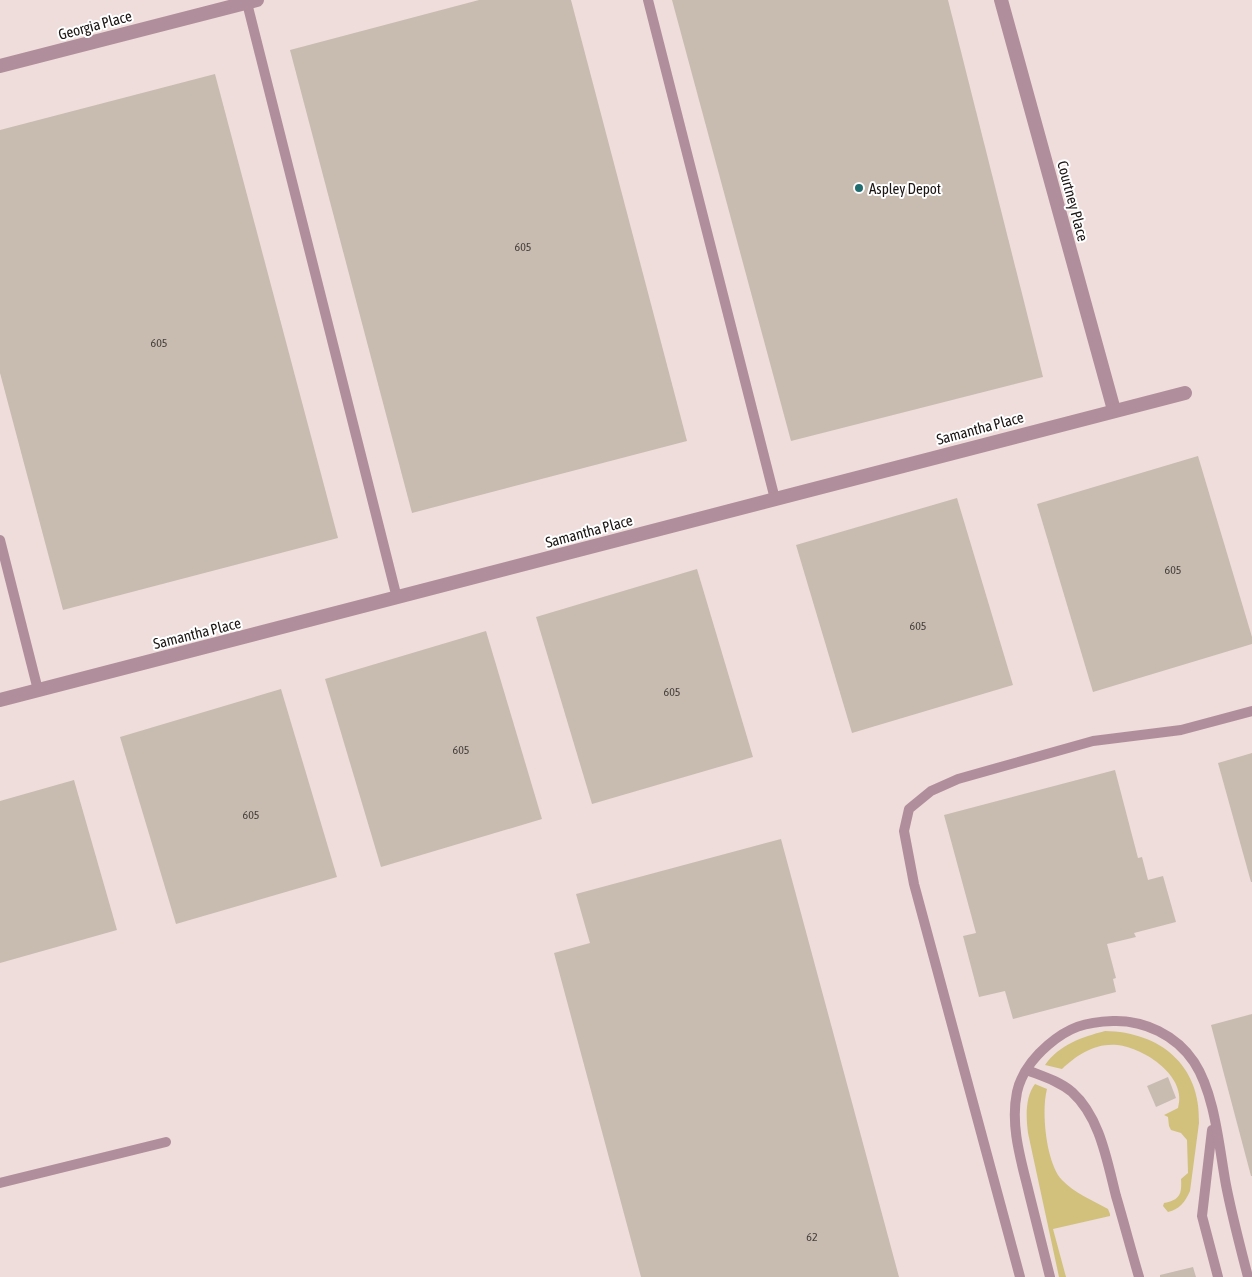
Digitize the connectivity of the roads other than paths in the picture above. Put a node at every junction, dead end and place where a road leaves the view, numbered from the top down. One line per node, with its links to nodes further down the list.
1 (648, 0): 7 (lane)
2 (1001, 0): 6 (street, Courtney Place)
3 (252, 1): 4 (street, Georgia Place); 9 (lane)
4 (0, 66)
5 (1185, 393): 6 (street, Samantha Place)
6 (1114, 410): 7 (street, Samantha Place)
7 (775, 499): 9 (street, Samantha Place)
8 (0, 540): 10 (lane)
9 (398, 598): 10 (street, Samantha Place)
10 (38, 690): 11 (street, Samantha Place)
11 (0, 700)
12 (1252, 711): 17 (lane)
13 (1027, 1070): 14 (lane); 18 (lane); 19 (lane)
14 (1211, 1104): 20 (lane); 21 (lane)
15 (166, 1142): 16 (lane)
16 (0, 1183)
17 (1020, 1277)
18 (1050, 1277)
19 (1139, 1277)
20 (1218, 1277)
21 (1248, 1277)

